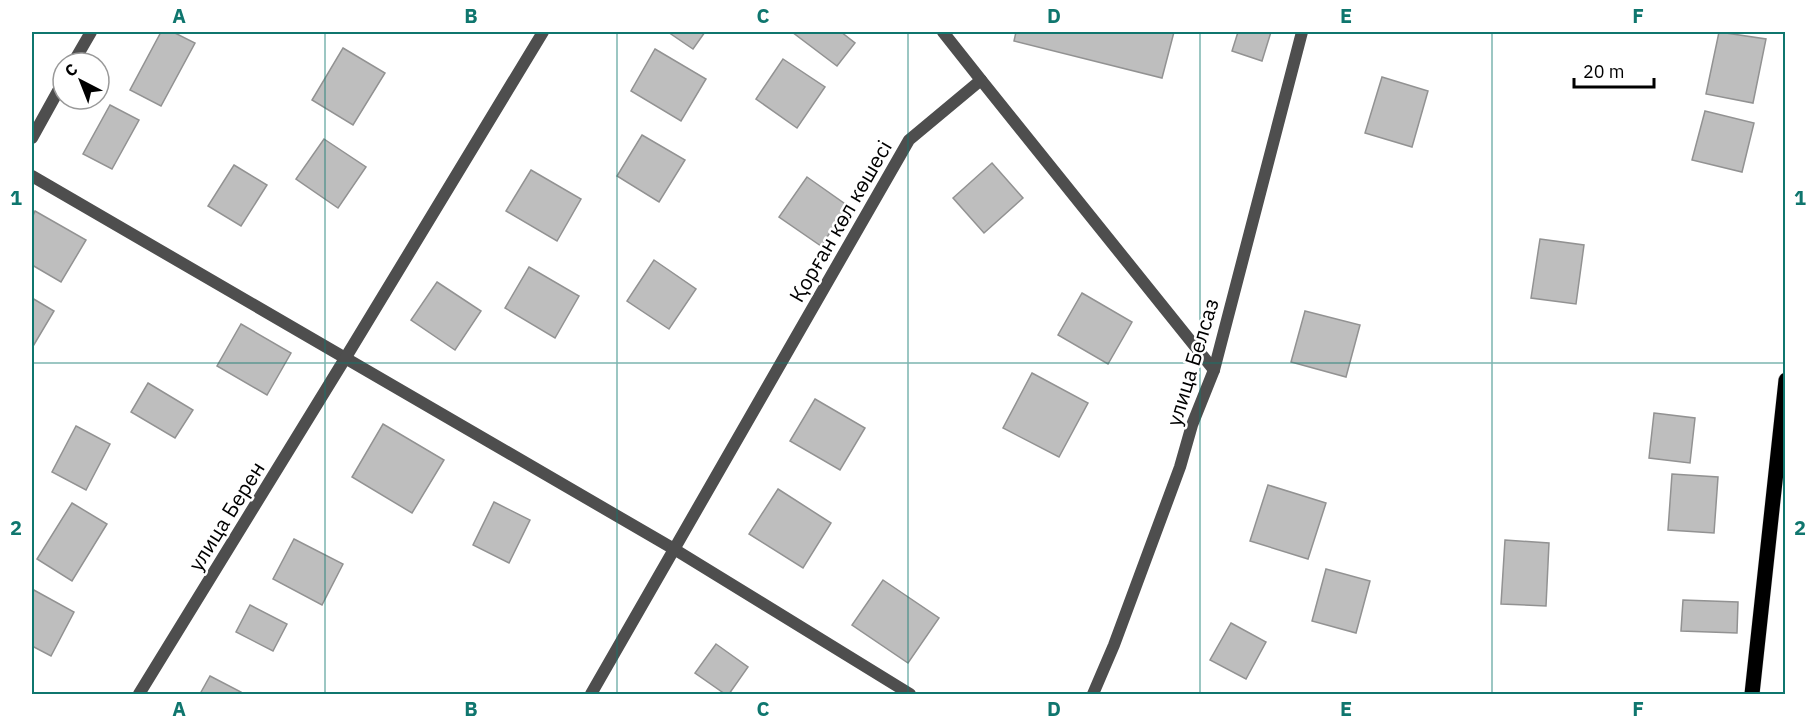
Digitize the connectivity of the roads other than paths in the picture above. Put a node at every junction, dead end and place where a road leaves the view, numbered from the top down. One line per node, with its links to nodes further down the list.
1 (91, 32): 5 (street)
2 (543, 32): 10 (street, улица Берен)
3 (943, 32): 6 (street)
4 (1302, 32): 11 (street, улица Белсаз)
5 (80, 51)
6 (981, 80): 11 (street); 13 (street, Қорған көл көшесі)
7 (51, 104): 8 (street)
8 (32, 138)
9 (32, 176): 10 (street)
10 (346, 357): 13 (street); 14 (street, улица Берен)
11 (1214, 370): 17 (street, улица Белсаз)
12 (1785, 380): 18 (main road)
13 (675, 549): 15 (street, Қорған көл көшесі); 16 (street)
14 (139, 694)
15 (591, 694)
16 (910, 694)
17 (1093, 694)
18 (1752, 694)

